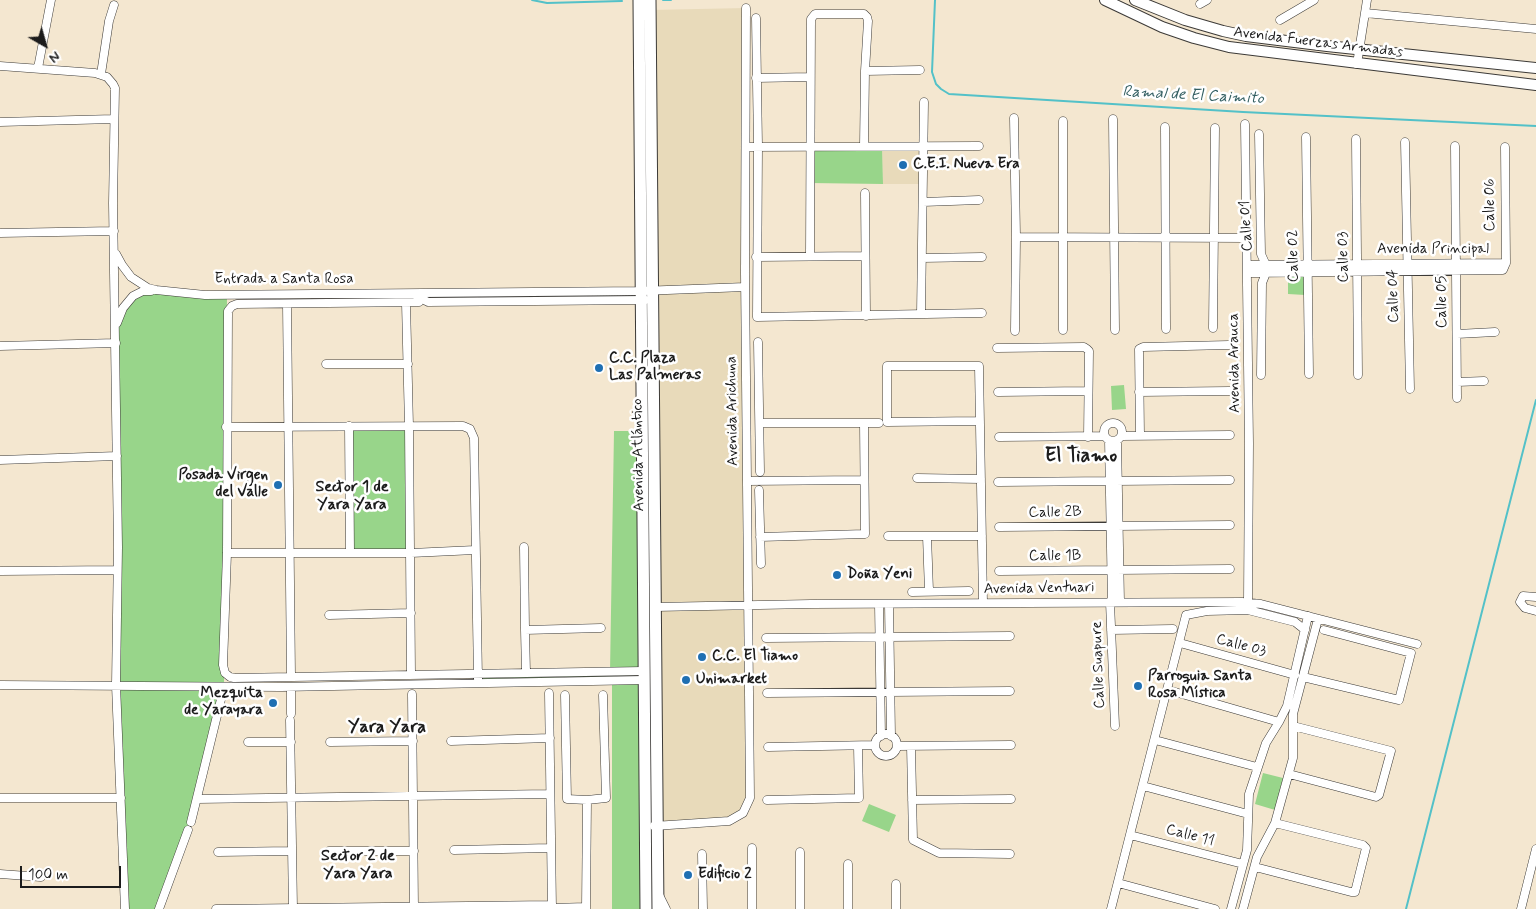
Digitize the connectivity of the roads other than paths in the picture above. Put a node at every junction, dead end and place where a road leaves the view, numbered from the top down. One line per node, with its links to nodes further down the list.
1 (51, 0): 17 (street)
2 (639, 0): 74 (main road, Avenida Atlántico)
3 (650, 0): 74 (main road, Avenida Atlántico)
4 (1105, 0): 15 (street, Avenida Fuerzas Armadas)
5 (1136, 0): 14 (street, Avenida Fuerzas Armadas)
6 (1314, 0): 12 (street)
7 (1367, 0): 10 (street)
8 (114, 5): 21 (street)
9 (746, 8): 44 (street, Avenida Arichuna)
10 (1365, 13): 13 (street); 14 (street)
11 (756, 18): 22 (street)
12 (1280, 20)
13 (1536, 30)
14 (1359, 50): 15 (street); 18 (street, Avenida Fuerzas Armadas)
15 (1357, 64): 24 (street, Avenida Fuerzas Armadas)
16 (0, 65): 17 (street)
17 (38, 68): 21 (street)
18 (1536, 68)
19 (920, 70): 20 (street)
20 (865, 71): 23 (street); 40 (street)
21 (104, 76): 27 (street)
22 (756, 78): 23 (street); 38 (street)
23 (810, 78): 39 (street)
24 (1536, 85)
25 (924, 102): 41 (street)
26 (1014, 118): 51 (street)
27 (114, 119): 30 (street); 49 (street)
28 (1113, 120): 53 (street)
29 (1062, 121): 52 (street)
30 (0, 122)
31 (1245, 124): 56 (street, Avenida Arauca)
32 (1165, 127): 54 (street)
33 (1215, 128): 55 (street)
34 (1259, 134): 69 (street, Calle 01)
35 (1306, 138): 65 (street, Calle 02)
36 (1356, 139): 66 (street, Calle 03)
37 (1405, 142): 67 (street, Calle 04)
38 (758, 146): 39 (street); 44 (street); 60 (street)
39 (811, 146): 40 (street); 58 (street)
40 (864, 146): 41 (street)
41 (923, 146): 42 (street); 48 (street)
42 (979, 146)
43 (1455, 146): 64 (street, Calle 05)
44 (746, 147): 70 (street, Avenida Arichuna)
45 (1505, 147): 63 (street, Calle 06)
46 (865, 193): 59 (street)
47 (980, 200): 48 (street)
48 (923, 202): 62 (street)
49 (114, 231): 50 (street); 57 (street)
50 (0, 233)
51 (1016, 238): 52 (street); 87 (street)
52 (1064, 238): 53 (street); 85 (street)
53 (1115, 238): 54 (street); 86 (street)
54 (1166, 238): 55 (street); 84 (street)
55 (1214, 238): 56 (street); 83 (street)
56 (1247, 238): 68 (street, Avenida Arauca)
57 (114, 250): 71 (street); 82 (street)
58 (810, 256): 59 (street); 60 (street)
59 (865, 256): 81 (street)
60 (756, 257): 81 (street)
61 (982, 257): 62 (street)
62 (922, 258): 80 (street)
63 (1506, 263): 64 (street, Avenida Principal)
64 (1457, 267): 67 (street, Avenida Principal); 89 (street, Calle 05)
65 (1308, 268): 66 (street, Avenida Principal); 69 (street, Avenida Principal); 97 (street, Calle 02)
66 (1358, 268): 67 (street, Avenida Principal); 99 (street, Calle 03)
67 (1407, 268): 102 (street, Calle 04)
68 (1247, 269): 69 (street, Avenida Principal); 156 (street, Avenida Arauca)
69 (1266, 269): 98 (street, Calle 01)
70 (745, 287): 74 (street); 128 (street, Avenida Arichuna)
71 (156, 290): 73 (street, Entrada a Santa Rosa); 82 (street)
72 (479, 292): 73 (street, Entrada a Santa Rosa); 74 (street, Entrada a Santa Rosa); 75 (street)
73 (413, 293): 75 (street, Entrada a Santa Rosa)
74 (647, 295): 75 (street, Entrada a Santa Rosa); 161 (main road, Avenida Atlántico); 183 (main road, Avenida Atlántico)
75 (478, 301)
76 (419, 302): 77 (street)
77 (406, 303): 78 (street); 96 (street)
78 (287, 304): 112 (street); 113 (street)
79 (982, 313): 80 (street)
80 (921, 314): 81 (street)
81 (866, 316)
82 (116, 327): 91 (street)
83 (1213, 328)
84 (1166, 329)
85 (1063, 330)
86 (1115, 330)
87 (1015, 331)
88 (1495, 332): 89 (street)
89 (1456, 334): 100 (street, Calle 05)
90 (758, 342): 109 (street)
91 (116, 343): 93 (street); 121 (street)
92 (1229, 345): 106 (street)
93 (0, 346)
94 (996, 348): 103 (street)
95 (326, 364): 96 (street)
96 (408, 364): 115 (street)
97 (1309, 374)
98 (1261, 375)
99 (1358, 375)
100 (1457, 382): 101 (street); 107 (street, Calle 05)
101 (1484, 382)
102 (1410, 390)
103 (1087, 391): 105 (street); 117 (street)
104 (1230, 391): 106 (street)
105 (998, 392)
106 (1139, 392): 118 (street)
107 (1456, 398)
108 (980, 421): 108 (street); 125 (street)
109 (760, 423): 110 (street); 123 (street)
110 (864, 423): 111 (street); 126 (street)
111 (880, 423)
112 (226, 426): 113 (street); 141 (street)
113 (289, 426): 114 (street); 143 (street)
114 (349, 426): 115 (street); 144 (street)
115 (409, 426): 140 (street); 142 (street)
116 (1230, 435): 118 (street)
117 (1088, 436): 119 (street); 120 (street)
118 (1140, 436): 120 (street)
119 (998, 437)
120 (1113, 438): 129 (street, Calle Suapure)
121 (117, 456): 122 (street); 147 (street)
122 (0, 460)
123 (760, 472)
124 (917, 478): 125 (street)
125 (981, 479): 137 (street)
126 (864, 480): 128 (street); 138 (street)
127 (1230, 480): 129 (street)
128 (748, 481): 160 (street, Avenida Arichuna)
129 (1114, 481): 130 (street); 133 (street, Calle Suapure)
130 (998, 482)
131 (759, 490): 138 (street)
132 (1230, 525): 133 (street, Calle 2B)
133 (1115, 526): 134 (street, Calle 2B); 149 (street, Calle Suapure)
134 (999, 527)
135 (888, 536): 136 (street)
136 (927, 536): 137 (street); 153 (street)
137 (982, 536): 157 (street)
138 (760, 537): 145 (street)
139 (524, 547): 168 (street)
140 (475, 550): 142 (street); 180 (street)
141 (227, 553): 143 (street); 182 (street)
142 (411, 553): 144 (street); 163 (street)
143 (290, 554): 144 (street); 182 (street)
144 (350, 554)
145 (761, 564)
146 (1230, 569): 149 (street, Calle 1B)
147 (117, 570): 148 (street); 187 (street)
148 (0, 571)
149 (1116, 571): 150 (street, Calle 1B); 155 (street, Calle Suapure)
150 (999, 572)
151 (969, 591): 153 (street)
152 (912, 592): 153 (street)
153 (929, 592)
154 (1536, 597): 162 (street)
155 (1114, 602): 156 (street, Avenida Ventuari); 157 (street, Avenida Ventuari); 169 (street, Calle Suapure)
156 (1248, 602): 165 (street, Avenida Ventuari)
157 (983, 603): 159 (street, Avenida Ventuari)
158 (879, 604): 159 (street, Avenida Ventuari); 160 (street, Avenida Ventuari); 175 (street)
159 (889, 604): 176 (street)
160 (748, 606): 161 (street, Avenida Ventuari); 234 (street, Avenida Arichuna)
161 (655, 608): 234 (main road, Avenida Atlántico)
162 (1536, 611)
163 (411, 613): 164 (street); 181 (street)
164 (329, 615)
165 (1308, 616): 166 (street, Avenida Ventuari); 171 (street)
166 (1318, 619): 178 (street, Avenida Ventuari); 184 (street)
167 (602, 628): 168 (street)
168 (525, 630): 179 (street)
169 (1111, 630): 170 (street); 201 (street, Calle Suapure)
170 (1173, 630)
171 (1305, 630): 177 (street); 184 (street)
172 (1324, 630): 184 (street)
173 (1010, 636): 176 (street)
174 (766, 638): 175 (street)
175 (880, 638): 176 (street); 192 (street)
176 (889, 638): 193 (street)
177 (1180, 643): 184 (street, Calle 03); 190 (street)
178 (1417, 644)
179 (526, 673): 180 (street); 183 (street)
180 (478, 674): 181 (street); 185 (street)
181 (411, 675): 182 (street)
182 (291, 676)
183 (643, 676): 185 (street); 233 (main road, Avenida Atlántico)
184 (1299, 676): 199 (street)
185 (478, 684): 189 (street)
186 (0, 685): 187 (street)
187 (116, 685): 188 (street); 225 (street)
188 (224, 687): 189 (street); 226 (street)
189 (291, 687): 210 (street)
190 (1168, 690): 200 (street); 206 (street)
191 (1010, 691): 193 (street)
192 (880, 692): 193 (street); 195 (street); 203 (street)
193 (890, 692): 204 (street)
194 (549, 693): 205 (street)
195 (767, 693)
196 (412, 694): 207 (street)
197 (565, 695): 228 (street)
198 (603, 695): 228 (street)
199 (1291, 707): 200 (street); 202 (street)
200 (1279, 722): 218 (street)
201 (1115, 726)
202 (1293, 726): 219 (street); 219 (street)
203 (881, 736): 204 (street); 214 (street)
204 (891, 736): 215 (street)
205 (550, 738): 208 (street); 221 (street)
206 (1155, 740): 218 (street); 220 (street)
207 (413, 741): 211 (street); 222 (street)
208 (451, 741)
209 (248, 742): 210 (street)
210 (291, 742): 223 (street)
211 (330, 742)
212 (1011, 745): 216 (street)
213 (858, 746): 214 (street); 217 (street); 229 (street)
214 (875, 746): 215 (street)
215 (897, 746): 216 (street)
216 (911, 746): 230 (street)
217 (768, 747)
218 (1257, 767): 231 (street)
219 (1289, 774): 232 (street)
220 (1143, 786): 231 (street); 235 (street)
221 (550, 794): 222 (street); 236 (street)
222 (413, 796): 223 (street); 243 (street)
223 (292, 797): 226 (street); 241 (street)
224 (0, 798): 225 (street)
225 (121, 798): 261 (street)
226 (197, 799): 262 (street)
227 (1011, 799): 230 (street)
228 (587, 800): 260 (street)
229 (768, 800)
230 (912, 800): 248 (street)
231 (1248, 814): 238 (street)
232 (1274, 823): 244 (street); 252 (street)
233 (645, 826): 234 (street); 265 (main road, Avenida Atlántico)
234 (658, 826): 257 (main road, Avenida Atlántico)
235 (1130, 835): 251 (street, Calle 11); 255 (street)
236 (551, 848): 240 (street); 258 (street)
237 (752, 848): 269 (street)
238 (1247, 848): 244 (street); 251 (street)
239 (1536, 849): 249 (street)
240 (454, 850)
241 (292, 851): 245 (street); 264 (street)
242 (330, 851): 243 (street)
243 (414, 851): 259 (street)
244 (1260, 851): 252 (street)
245 (218, 852)
246 (800, 852): 270 (street)
247 (702, 854): 268 (street)
248 (1010, 854)
249 (1534, 862): 277 (street)
250 (848, 864): 271 (street)
251 (1243, 864): 275 (street)
252 (1255, 867): 276 (street)
253 (0, 874): 254 (street)
254 (40, 877)
255 (1118, 883): 273 (street); 274 (street)
256 (896, 884): 272 (street)
257 (658, 893): 266 (main road, Avenida Atlántico); 267 (street)
258 (551, 907): 259 (street); 260 (street)
259 (414, 908): 264 (street)
260 (586, 908)
261 (125, 909)
262 (160, 909)
263 (216, 909): 264 (street)
264 (293, 909)
265 (646, 909)
266 (658, 909)
267 (666, 909)
268 (703, 909)
269 (752, 909)
270 (800, 909)
271 (848, 909)
272 (896, 909)
273 (1111, 909)
274 (1215, 909)
275 (1232, 909)
276 (1243, 909)
277 (1521, 909)

